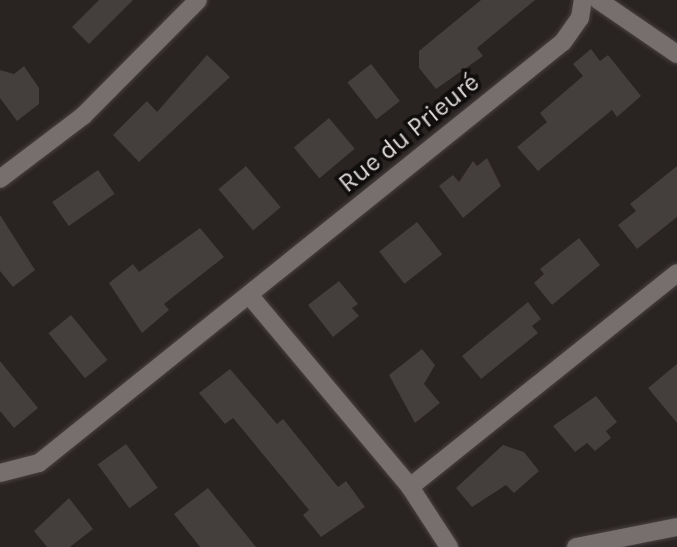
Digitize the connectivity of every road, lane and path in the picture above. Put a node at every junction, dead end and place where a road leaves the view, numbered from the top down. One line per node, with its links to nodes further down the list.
1 (198, 0): 5 (street)
2 (583, 0): 7 (street, Rue du Prieuré)
3 (598, 0): 4 (street)
4 (677, 54)
5 (0, 179)
6 (677, 273): 9 (street)
7 (250, 296): 8 (street, Rue du Prieuré); 9 (street)
8 (0, 472)
9 (410, 487): 11 (street)
10 (677, 527): 12 (street)
11 (449, 547)
12 (576, 547)

